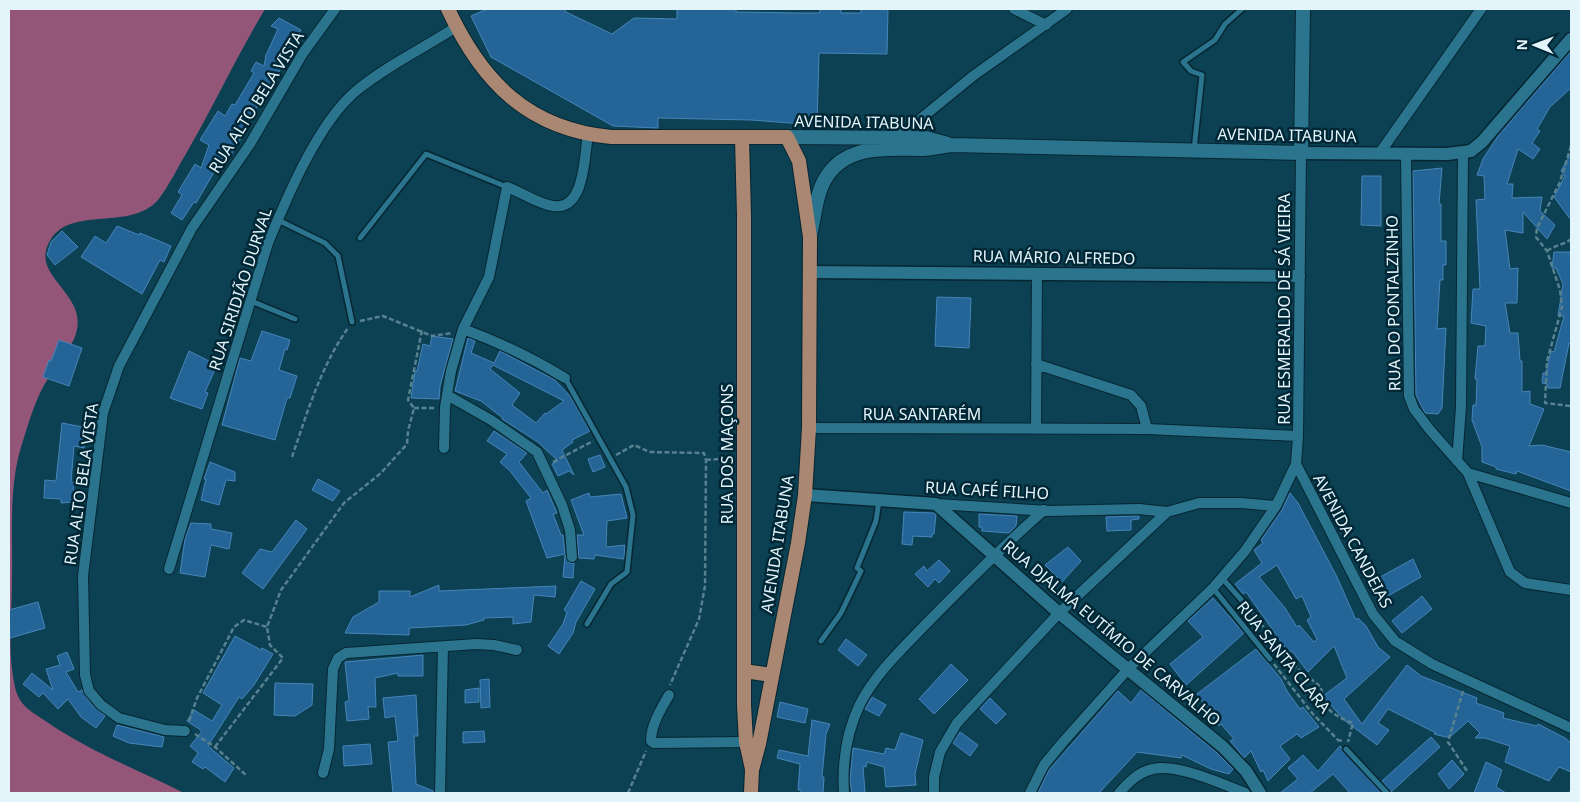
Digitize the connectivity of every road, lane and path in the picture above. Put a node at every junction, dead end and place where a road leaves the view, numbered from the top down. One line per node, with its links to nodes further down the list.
1 (336, 9): 83 (street, RUA ALTO BELA VISTA)
2 (448, 9): 9 (main road)
3 (1014, 9): 8 (street)
4 (1067, 9): 8 (street)
5 (1242, 9): 17 (lane)
6 (1303, 9): 19 (main road)
7 (1481, 9): 20 (street)
8 (1046, 26): 14 (street)
9 (456, 28): 11 (main road); 23 (street, RUA SIRIDIÃO DURVAL)
10 (1571, 39): 18 (street, AVENIDA ITABUNA)
11 (588, 135): 13 (main road); 22 (street)
12 (787, 137): 13 (main road); 14 (main road, AVENIDA ITABUNA); 24 (main road, AVENIDA ITABUNA)
13 (742, 138): 50 (main road, RUA DOS MAÇONS)
14 (897, 138): 15 (main road, AVENIDA ITABUNA)
15 (951, 144): 17 (main road, AVENIDA ITABUNA); 24 (main road, AVENIDA ITABUNA)
16 (1571, 146): 27 (path)
17 (1194, 150): 19 (main road, AVENIDA ITABUNA)
18 (1463, 152): 21 (street, AVENIDA ITABUNA); 52 (street)
19 (1301, 153): 20 (street, AVENIDA ITABUNA); 30 (street, RUA ESMERALDO DE SÁ VIEIRA)
20 (1379, 154): 21 (street, AVENIDA ITABUNA)
21 (1406, 155): 52 (street, RUA DO PONTALZINHO)
22 (507, 186): 25 (lane); 34 (street)
23 (278, 220): 31 (street, RUA SIRIDIÃO DURVAL); 33 (lane)
24 (810, 237): 28 (main road, AVENIDA ITABUNA)
25 (360, 238)
26 (1571, 240): 27 (path)
27 (1547, 251): 39 (path)
28 (810, 272): 29 (street, RUA MÁRIO ALFREDO); 42 (main road, AVENIDA ITABUNA)
29 (1037, 274): 30 (street, RUA MÁRIO ALFREDO); 36 (street)
30 (1299, 276): 45 (street, RUA ESMERALDO DE SÁ VIEIRA)
31 (251, 301): 32 (lane); 65 (street, RUA SIRIDIÃO DURVAL)
32 (295, 319)
33 (352, 322): 35 (path); 48 (path)
34 (463, 329): 35 (path); 37 (street); 38 (street)
35 (422, 330): 41 (path)
36 (1036, 364): 43 (street); 44 (street)
37 (565, 378): 46 (lane)
38 (447, 395): 40 (street); 54 (street)
39 (1571, 404)
40 (445, 407): 41 (path); 47 (street)
41 (414, 408): 72 (path)
42 (809, 428): 43 (street, RUA SANTARÉM); 56 (main road, AVENIDA ITABUNA)
43 (1036, 429): 44 (street, RUA SANTARÉM)
44 (1147, 429): 45 (street, RUA SANTARÉM)
45 (1298, 436): 53 (street, RUA ESMERALDO DE SÁ VIEIRA)
46 (599, 438): 49 (lane); 54 (path)
47 (444, 448)
48 (292, 457)
49 (610, 458): 51 (path); 71 (lane)
50 (745, 458): 51 (path); 78 (main road, RUA DOS MAÇONS)
51 (706, 460): 81 (path)
52 (1457, 461): 55 (street, RUA DO PONTALZINHO)
53 (1296, 464): 60 (street); 80 (street, AVENIDA CANDEIAS)
54 (545, 466): 64 (street)
55 (1468, 473): 59 (street); 68 (street)
56 (805, 495): 57 (street, RUA CAFÉ FILHO); 79 (main road, AVENIDA ITABUNA)
57 (879, 500): 58 (street, RUA CAFÉ FILHO); 73 (lane)
58 (936, 504): 61 (street, RUA CAFÉ FILHO); 63 (street, RUA DJALMA EUTÍMIO DE CARVALHO)
59 (1571, 504)
60 (1276, 506): 62 (street); 66 (street)
61 (1044, 510): 62 (street, RUA CAFÉ FILHO); 63 (street)
62 (1167, 512): 70 (street)
63 (993, 555): 70 (street, RUA DJALMA EUTÍMIO DE CARVALHO); 96 (street)
64 (572, 557)
65 (169, 569)
66 (1222, 577): 67 (street); 69 (lane, RUA SANTA CLARA)
67 (1212, 588): 76 (lane, RUA SANTA CLARA); 77 (street)
68 (1571, 590)
69 (1252, 612): 84 (path, RUA SANTA CLARA)
70 (1059, 613): 77 (street, RUA DJALMA EUTÍMIO DE CARVALHO); 97 (street)
71 (587, 624)
72 (267, 627): 83 (path); 87 (path)
73 (821, 642)
74 (443, 646): 75 (street); 91 (street); 93 (street)
75 (517, 650)
76 (1270, 659): 84 (path, RUA SANTA CLARA)
77 (1129, 668): 98 (street); 101 (street, RUA DJALMA EUTÍMIO DE CARVALHO)
78 (744, 671): 79 (main road); 86 (main road, RUA DOS MAÇONS)
79 (772, 675): 89 (main road, AVENIDA ITABUNA)
80 (1466, 680): 82 (street, AVENIDA CANDEIAS); 90 (path)
81 (669, 696): 85 (street)
82 (1571, 728)
83 (185, 731): 87 (path)
84 (1337, 740): 88 (path, RUA SANTA CLARA)
85 (651, 741): 86 (street); 94 (path)
86 (746, 742): 89 (main road, RUA DOS MAÇONS)
87 (215, 747): 92 (path)
88 (1346, 749): 102 (lane)
89 (752, 770): 95 (main road, AVENIDA ITABUNA)
90 (1467, 771)
91 (323, 773)
92 (246, 775)
93 (440, 793)
94 (628, 793)
95 (750, 793)
96 (844, 793)
97 (934, 793)
98 (1030, 793)
99 (1119, 793): 100 (street)
100 (1245, 793)
101 (1260, 793)
102 (1387, 793)

